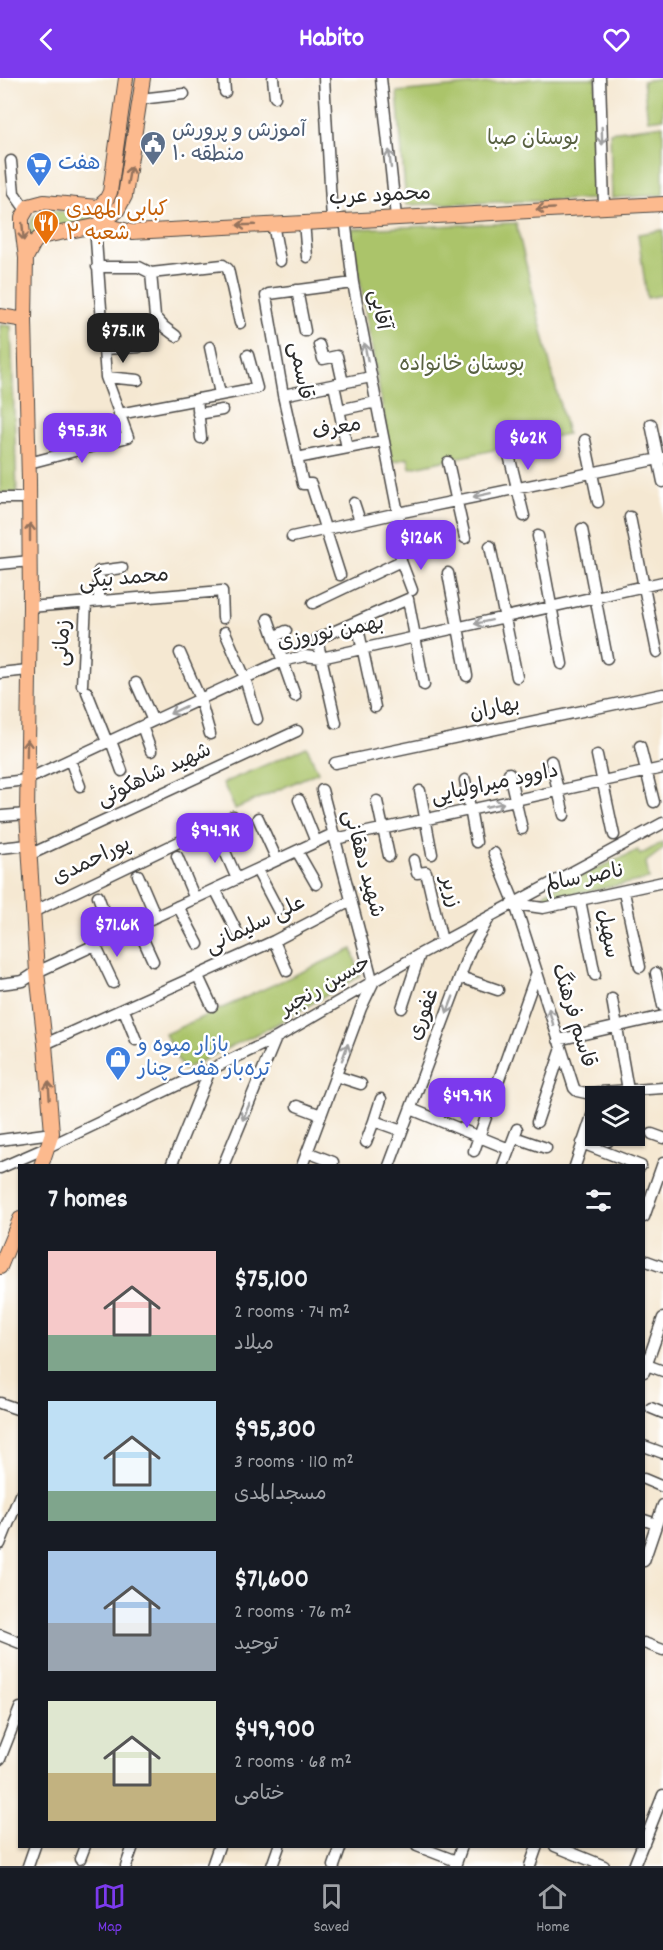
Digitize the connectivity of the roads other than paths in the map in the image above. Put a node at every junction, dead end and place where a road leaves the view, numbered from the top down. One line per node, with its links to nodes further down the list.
1 (126, 78): 15 (main road)
2 (143, 78): 11 (main road)
3 (224, 78): 8 (street)
4 (273, 78): 10 (street)
5 (324, 78): 19 (street, آقایی)
6 (381, 78): 18 (street, one-way to 6)
7 (600, 78): 14 (street, one-way to 14)
8 (225, 92)
9 (184, 94): 11 (street)
10 (275, 98)
11 (140, 99): 22 (main road, one-way to 11)
12 (11, 161): 16 (street)
13 (663, 204): 14 (main road, محمود عرب)
14 (604, 206): 17 (main road); 18 (main road, محمود عرب, one-way to 18)
15 (98, 207): 16 (main road); 22 (main road)
16 (26, 210): 24 (main road, one-way to 24)
17 (663, 213)
18 (396, 217): 19 (main road, محمود عرب)
19 (338, 220): 20 (main road, محمود عرب); 28 (street, آقایی)
20 (304, 222): 21 (main road, محمود عرب); 23 (street)
21 (273, 224): 22 (main road, محمود عرب, one-way to 22); 25 (street)
22 (98, 225): 24 (main road); 26 (street)
23 (307, 257)
24 (26, 258): 31 (main road)
25 (280, 261)
26 (97, 267): 27 (street); 38 (street)
27 (151, 273): 32 (street); 34 (street)
28 (353, 283): 29 (street, قاسمی); 40 (street, آقایی, one-way to 28)
29 (297, 290): 33 (street); 45 (street, قاسمی)
30 (0, 316): 31 (main road)
31 (25, 320): 61 (main road)
32 (240, 323)
33 (304, 331)
34 (176, 336)
35 (320, 345): 43 (street)
36 (139, 347): 38 (street)
37 (210, 347): 44 (street)
38 (104, 349): 41 (street)
39 (248, 356): 44 (street)
40 (371, 376): 43 (street); 47 (street, آقایی)
41 (106, 377): 42 (street); 50 (street)
42 (138, 380)
43 (338, 384): 45 (street); 49 (street)
44 (220, 394): 46 (street)
45 (283, 395): 58 (street, قاسمی)
46 (197, 399): 50 (street); 51 (street)
47 (376, 402): 49 (street); 55 (street, آقایی)
48 (222, 410): 51 (street)
49 (339, 410): 56 (street)
50 (119, 414): 61 (street)
51 (198, 414): 53 (street)
52 (651, 424): 59 (street)
53 (201, 438)
54 (585, 440): 62 (street)
55 (384, 441): 56 (street, معرف); 70 (street, آقایی)
56 (347, 448): 58 (street, معرف)
57 (509, 455): 64 (street)
58 (297, 458): 74 (street, قاسمی)
59 (660, 458): 62 (street); 63 (street)
60 (448, 462): 67 (street)
61 (29, 463): 66 (main road)
62 (591, 472): 64 (street); 68 (street)
63 (663, 482)
64 (518, 488): 67 (street, one-way to 67); 71 (street)
65 (0, 498): 66 (street)
66 (29, 498): 80 (main road, one-way to 66)
67 (457, 500): 70 (street); 78 (street)
68 (598, 502)
69 (354, 503): 73 (street)
70 (398, 513): 73 (street); 81 (street, آقایی)
71 (524, 516)
72 (630, 517): 87 (street)
73 (360, 521): 74 (street)
74 (326, 529): 77 (street); 85 (street, قاسمی)
75 (582, 529): 89 (street)
76 (538, 536): 94 (street)
77 (292, 537)
78 (465, 538)
79 (490, 546): 95 (street)
80 (30, 561): 82 (street); 93 (main road)
81 (401, 561): 88 (street, آقایی); 92 (street)
82 (0, 564)
83 (122, 568): 91 (street)
84 (448, 573): 99 (street)
85 (340, 575)
86 (663, 582): 87 (street, بهمن نوروزی)
87 (644, 586): 89 (street, بهمن نوروزی); 105 (street)
88 (410, 595): 98 (street); 103 (street, آقایی)
89 (596, 597): 94 (street, بهمن نوروزی); 108 (street)
90 (86, 602): 91 (street, محمد بیگی); 93 (street, محمد بیگی); 127 (street, زمانی)
91 (99, 602): 96 (street, محمد بیگی)
92 (312, 603)
93 (30, 607): 111 (main road)
94 (551, 607): 95 (street, بهمن نوروزی); 110 (street)
95 (505, 617): 99 (street, بهمن نوروزی, one-way to 99); 114 (street)
96 (223, 618)
97 (268, 619): 102 (street)
98 (357, 623): 104 (street); 107 (street)
99 (458, 627): 103 (street, بهمن نوروزی); 113 (street)
100 (286, 631): 102 (street)
101 (225, 632): 115 (street)
102 (274, 637): 109 (street)
103 (414, 637): 104 (street, بهمن نوروزی); 117 (street, آقایی)
104 (363, 649): 107 (street, بهمن نوروزی); 121 (street)
105 (657, 652)
106 (180, 653): 120 (street)
107 (321, 658): 109 (street, بهمن نوروزی); 123 (street)
108 (607, 658)
109 (282, 661): 115 (street, بهمن نوروزی); 119 (street)
110 (562, 664)
111 (28, 670): 112 (street); 138 (main road, one-way to 111)
112 (0, 673)
113 (467, 676)
114 (517, 677)
115 (245, 678): 120 (street, بهمن نوروزی); 122 (street)
116 (136, 683): 124 (street)
117 (424, 686)
118 (663, 694): 133 (street, بهاران)
119 (295, 696)
120 (200, 699): 124 (street, بهمن نوروزی, one-way to 124); 126 (street)
121 (375, 707)
122 (257, 719)
123 (336, 723)
124 (147, 724): 127 (street, بهمن نوروزی); 129 (street)
125 (297, 731): 166 (street, شهید شاهکوئی)
126 (210, 734)
127 (109, 742): 131 (street, بهمن نوروزی); 135 (street)
128 (640, 746): 137 (street)
129 (151, 751)
130 (597, 755): 140 (street)
131 (70, 760): 138 (street, بهمن نوروزی); 142 (street)
132 (551, 761): 145 (street)
133 (335, 763)
134 (663, 768): 137 (street, داوود میراولیایی)
135 (122, 771)
136 (509, 772): 147 (street)
137 (646, 772): 140 (street, داوود میراولیایی); 149 (street)
138 (26, 780): 141 (street, بهمن نوروزی); 151 (main road)
139 (465, 780): 150 (street)
140 (602, 782): 145 (street, داوود میراولیایی); 160 (street)
141 (0, 783)
142 (80, 786)
143 (322, 790): 161 (street, شهید دهقانی)
144 (420, 791): 156 (street)
145 (558, 791): 147 (street, داوود میراولیایی); 152 (street)
146 (298, 800): 163 (street)
147 (516, 800): 150 (street, داوود میراولیایی, one-way to 147); 159 (street)
148 (377, 801): 158 (street)
149 (654, 802)
150 (471, 810): 156 (street, داوود میراولیایی); 164 (street)
151 (27, 814): 153 (street); 166 (main road)
152 (564, 815)
153 (3, 816)
154 (233, 816): 188 (street, پوراحمدی)
155 (258, 818): 172 (street)
156 (425, 820): 158 (street, داوود میراولیایی); 169 (street)
157 (663, 822): 185 (street, حسین رنجبر)
158 (384, 829): 161 (street, داوود میراولیایی); 171 (street)
159 (522, 829)
160 (614, 836)
161 (334, 837): 163 (street, داوود میراولیایی); 184 (street, شهید دهقانی)
162 (219, 838): 176 (street)
163 (316, 842): 167 (street, داوود میراولیایی)
164 (476, 842)
165 (0, 848): 166 (street, شهید شاهکوئی)
166 (28, 850): 188 (main road)
167 (297, 851): 172 (street, داوود میراولیایی); 178 (street)
168 (494, 853): 185 (street, قاسم فرهنگ)
169 (432, 854)
170 (177, 856): 182 (street)
171 (389, 856)
172 (277, 860): 174 (street, داوود میراولیایی)
173 (414, 860): 195 (street, زریر)
174 (257, 870): 176 (street, داوود میراولیایی); 187 (street)
175 (138, 875): 190 (street)
176 (237, 879): 179 (street, داوود میراولیایی)
177 (663, 882): 180 (street, ناصر سالم)
178 (316, 885)
179 (215, 889): 182 (street, داوود میراولیایی); 192 (street)
180 (624, 891): 183 (street, ناصر سالم); 200 (street)
181 (98, 896): 193 (street)
182 (195, 898): 186 (street, داوود میراولیایی)
183 (580, 900): 185 (street, ناصر سالم); 205 (street, سهیل)
184 (351, 901): 194 (street, علی سلیمانی); 209 (street, شهید دهقانی)
185 (515, 904): 189 (street, حسین رنجبر); 203 (street, قاسم فرهنگ)
186 (178, 906): 190 (street, داوود میراولیایی); 196 (street)
187 (278, 910)
188 (33, 912): 202 (main road)
189 (492, 915): 195 (street, حسین رنجبر); 207 (street, غفوری)
190 (156, 917): 191 (street, داوود میراولیایی)
191 (137, 926): 193 (street, داوود میراولیایی); 199 (street)
192 (237, 932)
193 (113, 937): 197 (street, داوود میراولیایی)
194 (274, 941): 201 (street); 206 (street, علی سلیمانی)
195 (442, 941): 198 (street, حسین رنجبر)
196 (198, 944)
197 (94, 945): 202 (street, داوود میراولیایی); 208 (street)
198 (420, 954): 209 (street, حسین رنجبر); 215 (street)
199 (153, 961)
200 (640, 967)
201 (287, 970)
202 (38, 972): 210 (street, داوود میراولیایی); 221 (main road)
203 (538, 972): 222 (street, قاسم فرهنگ, one-way to 203); 231 (street)
204 (656, 973): 214 (street)
205 (595, 975)
206 (198, 976): 213 (street); 216 (street, علی سلیمانی)
207 (460, 978): 211 (street); 233 (street, غفوری, one-way to 233)
208 (113, 982)
209 (373, 983): 219 (street, حسین رنجبر); 224 (street, one-way to 209)
210 (0, 984)
211 (498, 990)
212 (612, 999): 218 (street)
213 (212, 1006)
214 (663, 1006)
215 (402, 1008)
216 (124, 1010): 220 (street); 221 (street, علی سلیمانی)
217 (663, 1016): 218 (street)
218 (616, 1027): 222 (street); 226 (street)
219 (276, 1038): 223 (street, حسین رنجبر); 254 (street, one-way to 254)
220 (136, 1040)
221 (45, 1044): 239 (main road, one-way to 221)
222 (559, 1045): 229 (street, قاسم فرهنگ); 237 (street)
223 (210, 1070): 245 (street, حسین رنجبر); 253 (street)
224 (336, 1076): 225 (street); 234 (street)
225 (361, 1084)
226 (625, 1086)
227 (663, 1088): 228 (street, قاسم فرهنگ)
228 (645, 1090)
229 (585, 1092)
230 (381, 1099): 236 (street)
231 (492, 1099)
232 (297, 1106): 234 (street)
233 (411, 1109): 238 (street, غفوری); 241 (street)
234 (321, 1115): 249 (street)
235 (486, 1117): 241 (street)
236 (374, 1121): 238 (street); 243 (street)
237 (537, 1122)
238 (402, 1131): 256 (street, غفوری)
239 (52, 1133): 242 (street); 245 (main road)
240 (585, 1135): 244 (street)
241 (480, 1137): 247 (street); 248 (street)
242 (0, 1140)
243 (366, 1142)
244 (581, 1146): 251 (street); 258 (street)
245 (48, 1148): 252 (main road); 261 (street, حسین رنجبر)
246 (546, 1148): 247 (street)
247 (509, 1149): 257 (street)
248 (474, 1151)
249 (307, 1152): 250 (street); 255 (street)
250 (333, 1162)
251 (619, 1162)
252 (42, 1164)
253 (172, 1164)
254 (225, 1164)
255 (303, 1164)
256 (390, 1164)
257 (504, 1164)
258 (576, 1164)
259 (645, 1166): 260 (street)
260 (661, 1167): 262 (street)
261 (0, 1168)
262 (659, 1186): 263 (street)
263 (645, 1215)
264 (18, 1224): 266 (main road)
265 (645, 1260): 267 (street)
266 (0, 1267)
267 (663, 1267)
268 (663, 1318): 269 (street)
269 (645, 1364)
270 (645, 1367): 271 (street)
271 (663, 1371)
272 (0, 1402): 274 (street)
273 (651, 1408): 275 (street)
274 (18, 1409)
275 (663, 1413)
276 (645, 1446): 277 (street)
277 (663, 1453)
278 (645, 1479): 279 (street)
279 (663, 1486)
280 (18, 1500): 284 (street)
281 (663, 1505): 283 (street)
282 (645, 1520): 283 (street)
283 (656, 1524): 285 (street)
284 (0, 1544)
285 (645, 1555)
286 (0, 1635): 287 (street)
287 (18, 1641)
288 (645, 1643): 289 (street)
289 (663, 1650)
290 (18, 1713): 291 (street)
291 (0, 1759)
292 (663, 1795): 293 (street)
293 (645, 1840)
294 (34, 1848): 307 (street)
295 (84, 1848): 305 (street)
296 (132, 1848): 308 (street)
297 (218, 1848): 309 (street)
298 (278, 1848): 310 (street)
299 (340, 1848): 311 (street)
300 (421, 1848): 306 (street)
301 (461, 1848): 306 (street)
302 (536, 1848): 312 (street)
303 (560, 1848): 313 (street)
304 (642, 1848): 314 (street)
305 (80, 1859)
306 (456, 1864)
307 (28, 1866)
308 (126, 1866)
309 (212, 1866)
310 (272, 1866)
311 (334, 1866)
312 (530, 1866)
313 (604, 1866)
314 (634, 1866)

